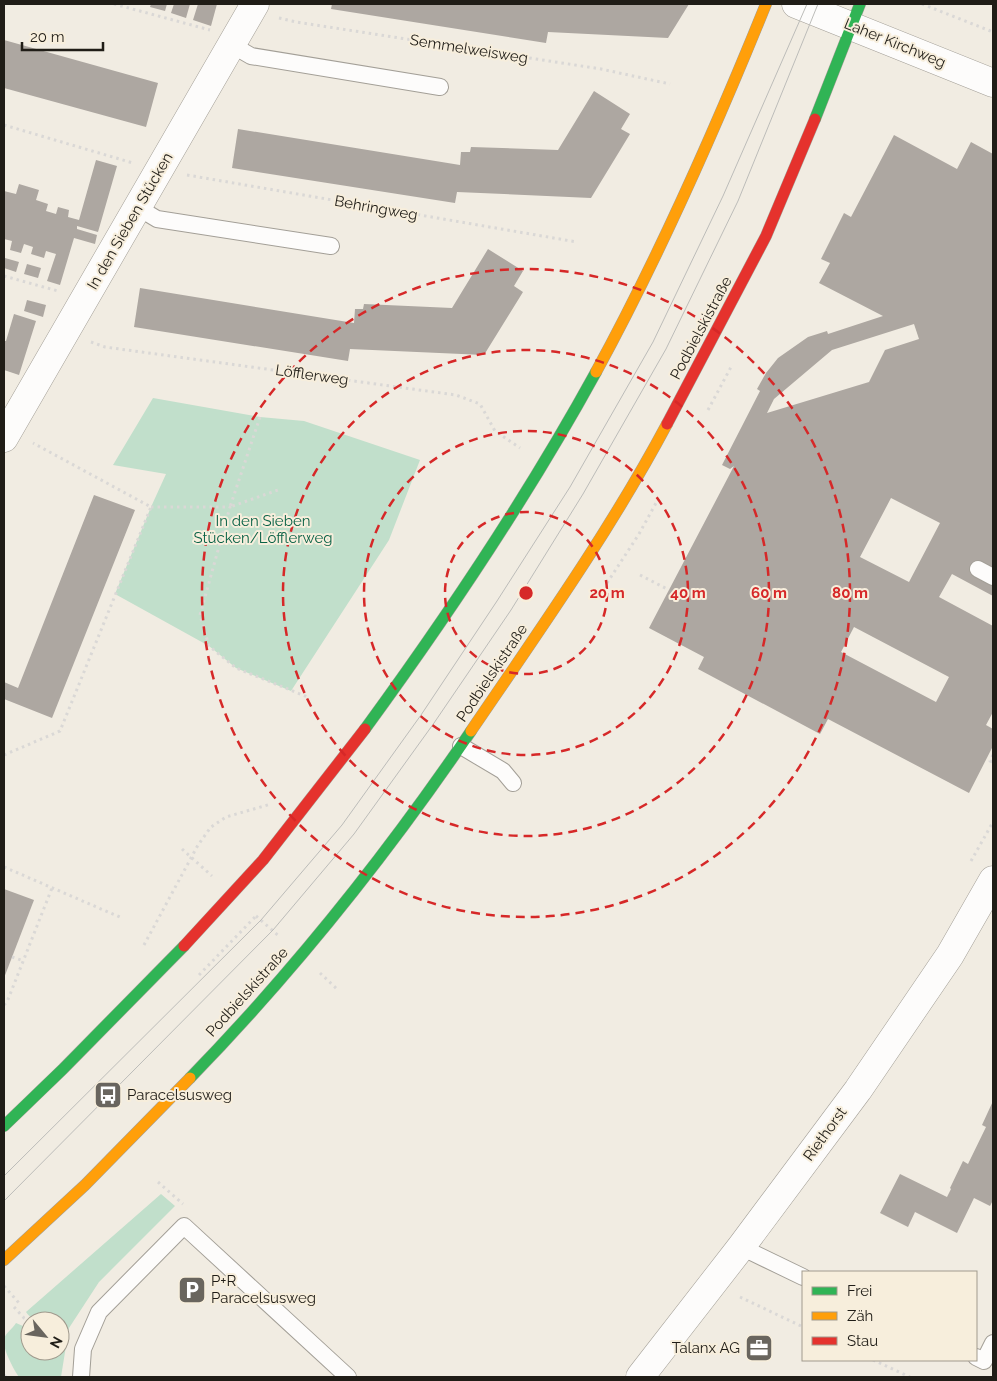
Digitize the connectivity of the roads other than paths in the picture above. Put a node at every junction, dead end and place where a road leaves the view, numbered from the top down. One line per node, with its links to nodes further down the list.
1 (766, 4): 16 (main road)
2 (796, 4): 4 (street, Laher Kirchweg)
3 (266, 10): 5 (street, In den Sieben Stücken)
4 (856, 15): 6 (street, Laher Kirchweg); 13 (main road, Podbielskistraße)
5 (234, 41): 7 (lane); 8 (street, In den Sieben Stücken)
6 (993, 83)
7 (440, 87)
8 (138, 207): 9 (lane); 10 (street, In den Sieben Stücken)
9 (332, 246)
10 (6, 434)
11 (978, 569): 12 (lane)
12 (993, 577)
13 (461, 746): 14 (lane); 18 (main road, Podbielskistraße)
14 (514, 783)
15 (993, 880): 17 (street, Riethorst)
16 (4, 1126)
17 (741, 1248): 19 (lane); 24 (street, Riethorst)
18 (4, 1260)
19 (802, 1277)
20 (993, 1343): 21 (lane)
21 (977, 1358)
22 (81, 1377): 23 (lane)
23 (348, 1377)
24 (640, 1377)

